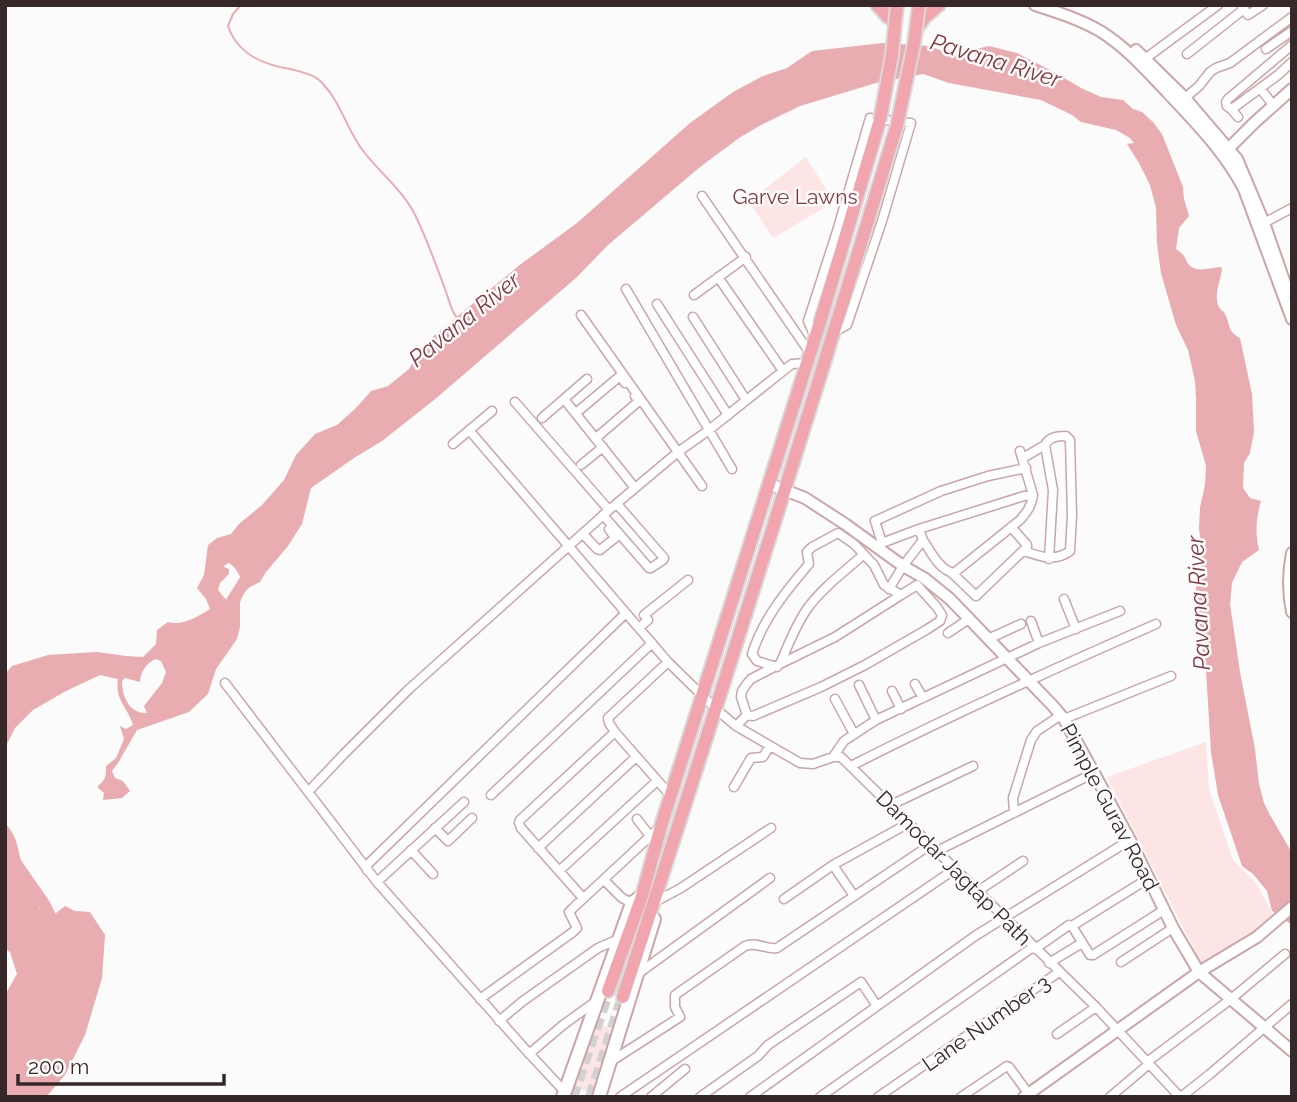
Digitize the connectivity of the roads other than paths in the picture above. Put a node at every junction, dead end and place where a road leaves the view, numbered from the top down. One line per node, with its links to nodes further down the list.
1 (877, 5): 11 (main road)
2 (897, 5): 11 (main road, bridge)
3 (919, 5): 12 (main road, bridge)
4 (939, 5): 12 (main road)
5 (1035, 5): 17 (street)
6 (1059, 5): 17 (street)
7 (1218, 5): 17 (street)
8 (1263, 5): 9 (street)
9 (1243, 7): 16 (street)
10 (1292, 17): 21 (street)
11 (895, 21): 39 (main road, bridge)
12 (916, 30): 38 (main road, bridge)
13 (1292, 31): 15 (street)
14 (1292, 45): 23 (street)
15 (1266, 49)
16 (1187, 54)
17 (1143, 61): 21 (street); 25 (street)
18 (1292, 62): 19 (street)
19 (1260, 88): 22 (street); 23 (street)
20 (1292, 89): 22 (street)
21 (1185, 98): 25 (street)
22 (1273, 106): 25 (street)
23 (1231, 109): 24 (street)
24 (1238, 117)
25 (1226, 151): 28 (street)
26 (702, 196): 29 (street)
27 (1292, 208): 28 (street)
28 (1261, 225): 33 (street); 37 (street)
29 (746, 257): 30 (street); 40 (street)
30 (718, 277): 32 (street); 41 (street)
31 (626, 289): 51 (street)
32 (694, 295)
33 (1292, 302)
34 (657, 304): 48 (street)
35 (581, 315): 56 (street)
36 (693, 317): 44 (street)
37 (1292, 319)
38 (834, 332): 39 (street); 63 (main road)
39 (815, 337): 40 (main road)
40 (809, 358): 41 (street); 60 (main road)
41 (783, 371): 44 (street)
42 (587, 379): 43 (street)
43 (564, 399): 47 (street); 49 (street)
44 (746, 400): 48 (street)
45 (514, 402): 66 (street)
46 (492, 411): 50 (street)
47 (576, 413): 52 (street); 52 (street)
48 (728, 415): 51 (street)
49 (542, 418)
50 (469, 430): 53 (street); 71 (street)
51 (709, 430): 56 (street); 59 (street)
52 (596, 438): 55 (street)
53 (453, 444)
54 (1045, 445): 58 (street); 75 (street); 75 (street)
55 (603, 447): 57 (street); 62 (street)
56 (678, 452): 61 (street); 62 (street)
57 (581, 465)
58 (1026, 468): 64 (street); 68 (street)
59 (732, 469)
60 (769, 484): 63 (street, Pimple Gurav Road); 104 (main road)
61 (702, 486)
62 (635, 488): 65 (street)
63 (784, 489): 76 (street, Pimple Gurav Road); 107 (main road)
64 (1033, 495): 67 (street); 68 (street)
65 (617, 504): 66 (street); 66 (street)
66 (604, 515): 69 (street); 69 (street)
67 (1011, 527): 72 (street); 77 (street)
68 (919, 529): 70 (street)
69 (583, 534): 71 (street)
70 (923, 540): 76 (street); 77 (street)
71 (570, 546): 83 (street); 123 (street)
72 (1024, 551): 75 (street); 77 (street)
73 (1292, 553): 84 (street)
74 (863, 555): 79 (street); 97 (street); 97 (street)
75 (1048, 559)
76 (903, 566): 79 (street); 85 (street, Pimple Gurav Road)
77 (952, 573)
78 (688, 580): 89 (street)
79 (890, 589): 80 (street)
80 (901, 595): 97 (street); 109 (street)
81 (1064, 599): 90 (street)
82 (1121, 611): 90 (street)
83 (626, 612): 89 (street); 143 (street)
84 (1292, 612)
85 (969, 619): 91 (street); 92 (street, Pimple Gurav Road)
86 (1031, 621): 94 (street)
87 (1021, 624): 92 (street)
88 (1156, 624): 99 (street)
89 (639, 628): 93 (street)
90 (1076, 629): 94 (street)
91 (948, 633)
92 (988, 639): 95 (street, Pimple Gurav Road)
93 (652, 643): 96 (street); 124 (street)
94 (1040, 643): 95 (street)
95 (1007, 658): 99 (street, Pimple Gurav Road); 105 (street)
96 (668, 662): 104 (street); 113 (street)
97 (778, 666): 109 (street)
98 (1171, 676): 110 (street)
99 (1027, 680): 110 (street, Pimple Gurav Road); 118 (street)
100 (225, 683): 123 (street)
101 (915, 684): 105 (street)
102 (859, 685): 111 (street)
103 (892, 691): 108 (street)
104 (702, 695): 107 (street); 125 (main road)
105 (923, 698): 108 (street)
106 (835, 699): 114 (street)
107 (716, 709): 112 (street); 154 (main road)
108 (901, 709): 111 (street)
109 (747, 715): 112 (street)
110 (1063, 717): 120 (street, Pimple Gurav Road); 128 (street)
111 (876, 720): 114 (street)
112 (736, 726): 115 (street)
113 (615, 732): 116 (street); 137 (street)
114 (854, 734): 117 (street)
115 (769, 747): 117 (street); 122 (street)
116 (636, 757): 121 (street); 137 (street)
117 (833, 757): 118 (street, Damodar Jagtap Path)
118 (851, 766): 127 (street, Damodar Jagtap Path)
119 (973, 766): 127 (street)
120 (1094, 773): 128 (street); 136 (street, Pimple Gurav Road)
121 (657, 781): 125 (street); 144 (street)
122 (734, 787)
123 (308, 792): 143 (street)
124 (491, 795)
125 (671, 796): 132 (main road)
126 (464, 802): 133 (street)
127 (891, 805): 131 (street, Damodar Jagtap Path)
128 (1014, 813): 138 (street)
129 (472, 818): 133 (street)
130 (637, 819): 135 (street)
131 (909, 823): 138 (street, Damodar Jagtap Path); 141 (street)
132 (662, 825): 135 (street); 154 (main road)
133 (435, 828): 139 (street)
134 (771, 828): 154 (street)
135 (650, 836): 152 (street)
136 (1129, 840): 147 (street, Pimple Gurav Road); 157 (street)
137 (538, 848): 144 (street)
138 (934, 848): 142 (street, Damodar Jagtap Path); 151 (street)
139 (411, 850): 145 (street); 148 (street)
140 (1023, 861): 150 (street)
141 (833, 865): 151 (street); 153 (street)
142 (955, 869): 150 (street, Damodar Jagtap Path); 189 (street)
143 (367, 870): 148 (street)
144 (559, 871): 152 (street)
145 (433, 874)
146 (770, 878): 168 (street)
147 (1149, 878): 156 (street, Pimple Gurav Road); 161 (street)
148 (377, 882): 171 (street)
149 (608, 884): 154 (street)
150 (978, 891): 157 (street, Damodar Jagtap Path)
151 (854, 896): 182 (street)
152 (583, 898): 171 (street)
153 (784, 899)
154 (642, 901): 160 (main road); 168 (main road); 169 (main road); 170 (main road)
155 (1292, 907): 167 (street)
156 (1164, 910): 159 (street, Pimple Gurav Road); 161 (street)
157 (1004, 917): 162 (street, Damodar Jagtap Path); 174 (street)
158 (1069, 925): 162 (street)
159 (1172, 928): 164 (street); 167 (street, Pimple Gurav Road)
160 (619, 939): 169 (main road); 176 (street)
161 (1082, 943): 165 (street)
162 (1034, 948): 165 (street, Damodar Jagtap Path); 193 (street)
163 (1284, 954): 172 (street)
164 (1121, 962)
165 (1049, 963): 166 (street, Damodar Jagtap Path)
166 (1059, 972): 175 (street, Damodar Jagtap Path); 194 (street, Lane Number 3)
167 (1199, 972): 172 (street, Pimple Gurav Road); 178 (street)
168 (638, 973): 182 (main road)
169 (604, 995): 181 (street); 186 (main road)
170 (623, 997)
171 (480, 999): 176 (street)
172 (1231, 999): 177 (street, Pimple Gurav Road); 183 (street)
173 (1292, 1004): 177 (street)
174 (877, 1006): 191 (street); 192 (street)
175 (1096, 1007): 178 (street, Damodar Jagtap Path); 179 (street)
176 (499, 1021): 181 (street)
177 (1264, 1028): 180 (street, Pimple Gurav Road); 185 (street)
178 (1117, 1030): 183 (street, Damodar Jagtap Path); 187 (street)
179 (1057, 1034)
180 (1292, 1051)
181 (528, 1054): 186 (street)
182 (610, 1062): 188 (main road)
183 (1148, 1063): 185 (street, Damodar Jagtap Path); 196 (street)
184 (685, 1069): 190 (street)
185 (1178, 1094): 197 (street)
186 (566, 1095)
187 (1026, 1095): 195 (street)
188 (598, 1097)
189 (620, 1097)
190 (652, 1097)
191 (700, 1097)
192 (750, 1097)
193 (820, 1097)
194 (878, 1097)
195 (961, 1097)
196 (1110, 1097)
197 (1166, 1097)

